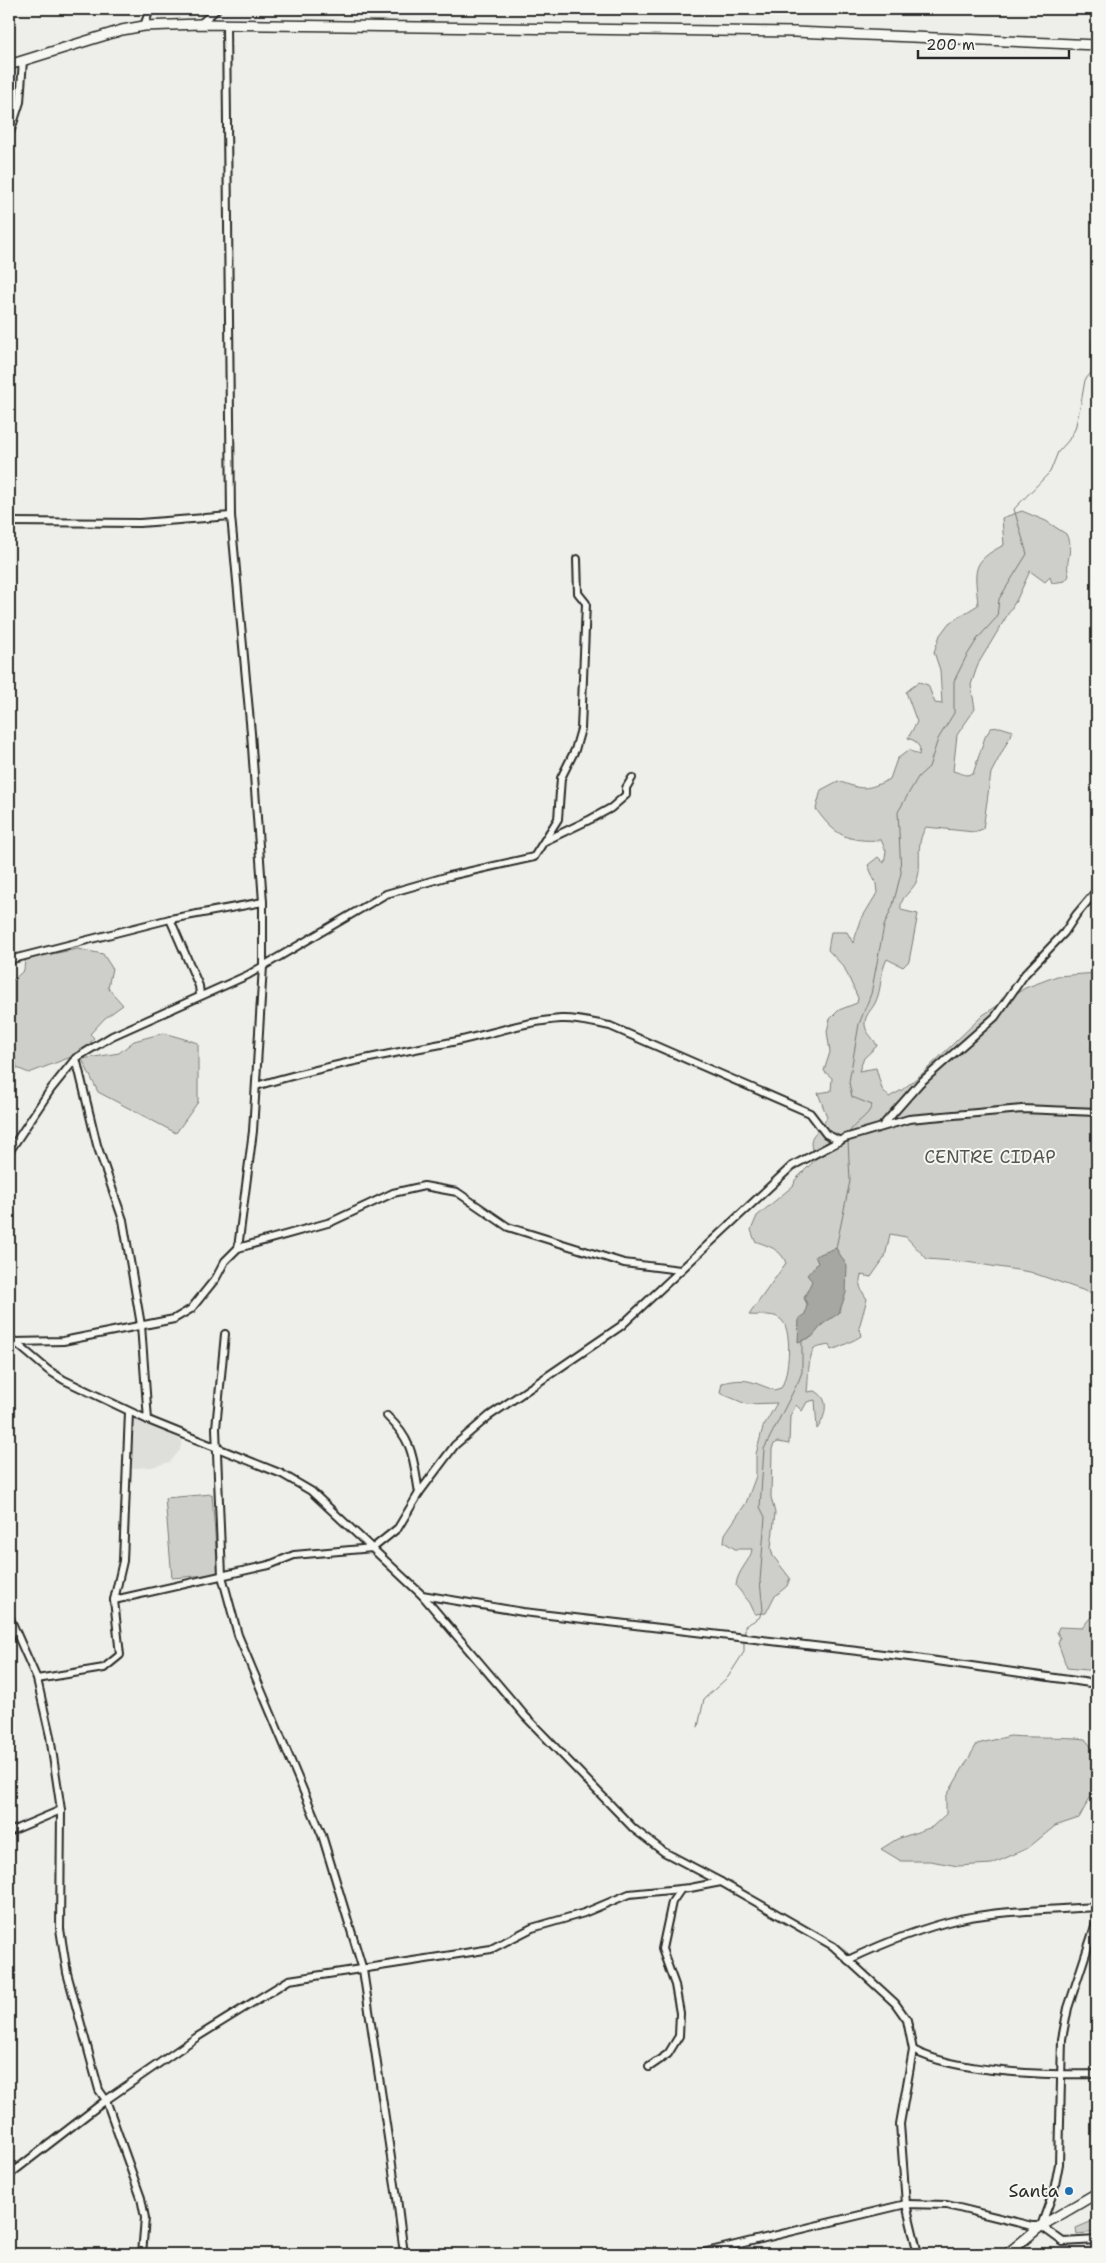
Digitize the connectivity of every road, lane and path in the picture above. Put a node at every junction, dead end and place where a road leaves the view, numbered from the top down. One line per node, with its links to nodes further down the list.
1 (150, 9): 5 (street)
2 (217, 9): 3 (street)
3 (200, 24): 4 (main road); 5 (main road)
4 (226, 24): 6 (main road); 10 (street)
5 (144, 26): 7 (main road)
6 (1097, 45)
7 (23, 60): 8 (main road); 9 (street)
8 (9, 65)
9 (9, 136)
10 (231, 516): 11 (street); 16 (street)
11 (9, 522)
12 (577, 559): 14 (street)
13 (632, 778): 14 (street)
14 (544, 841): 19 (street)
15 (1097, 890): 24 (street)
16 (263, 902): 17 (street); 19 (street)
17 (170, 919): 18 (street); 20 (street)
18 (9, 960)
19 (263, 966): 20 (street); 22 (street)
20 (200, 995): 21 (street)
21 (76, 1058): 26 (street); 29 (street)
22 (256, 1086): 25 (street); 27 (street)
23 (1097, 1112): 24 (street)
24 (883, 1126): 25 (street)
25 (842, 1139): 28 (street)
26 (9, 1152)
27 (238, 1248): 28 (street); 29 (street)
28 (680, 1270): 36 (street)
29 (140, 1325): 31 (street); 34 (street)
30 (225, 1334): 35 (street)
31 (11, 1339): 32 (street)
32 (129, 1412): 34 (street); 40 (street)
33 (387, 1416): 36 (street)
34 (148, 1420): 35 (street)
35 (216, 1448): 37 (street); 38 (street)
36 (419, 1493): 37 (street)
37 (373, 1548): 38 (street); 39 (street)
38 (222, 1576): 40 (street); 51 (street)
39 (422, 1594): 43 (street); 46 (street)
40 (114, 1600): 42 (street)
41 (9, 1616): 42 (street)
42 (37, 1679): 44 (street)
43 (1097, 1684)
44 (61, 1810): 45 (street); 56 (street)
45 (9, 1832)
46 (721, 1882): 47 (street); 50 (street)
47 (681, 1889): 51 (street); 53 (street)
48 (1097, 1907): 50 (street)
49 (1097, 1920): 55 (street)
50 (848, 1960): 52 (street)
51 (363, 1970): 56 (street); 63 (street)
52 (913, 2050): 55 (street); 59 (street)
53 (649, 2067)
54 (1097, 2074): 55 (street)
55 (1061, 2075): 60 (street)
56 (106, 2100): 57 (street); 62 (street)
57 (9, 2175)
58 (1097, 2194): 60 (main road)
59 (906, 2204): 60 (street); 64 (street); 65 (street)
60 (1041, 2226): 61 (street); 66 (main road)
61 (1097, 2240)
62 (142, 2254)
63 (404, 2254)
64 (698, 2254)
65 (918, 2254)
66 (1007, 2254)

